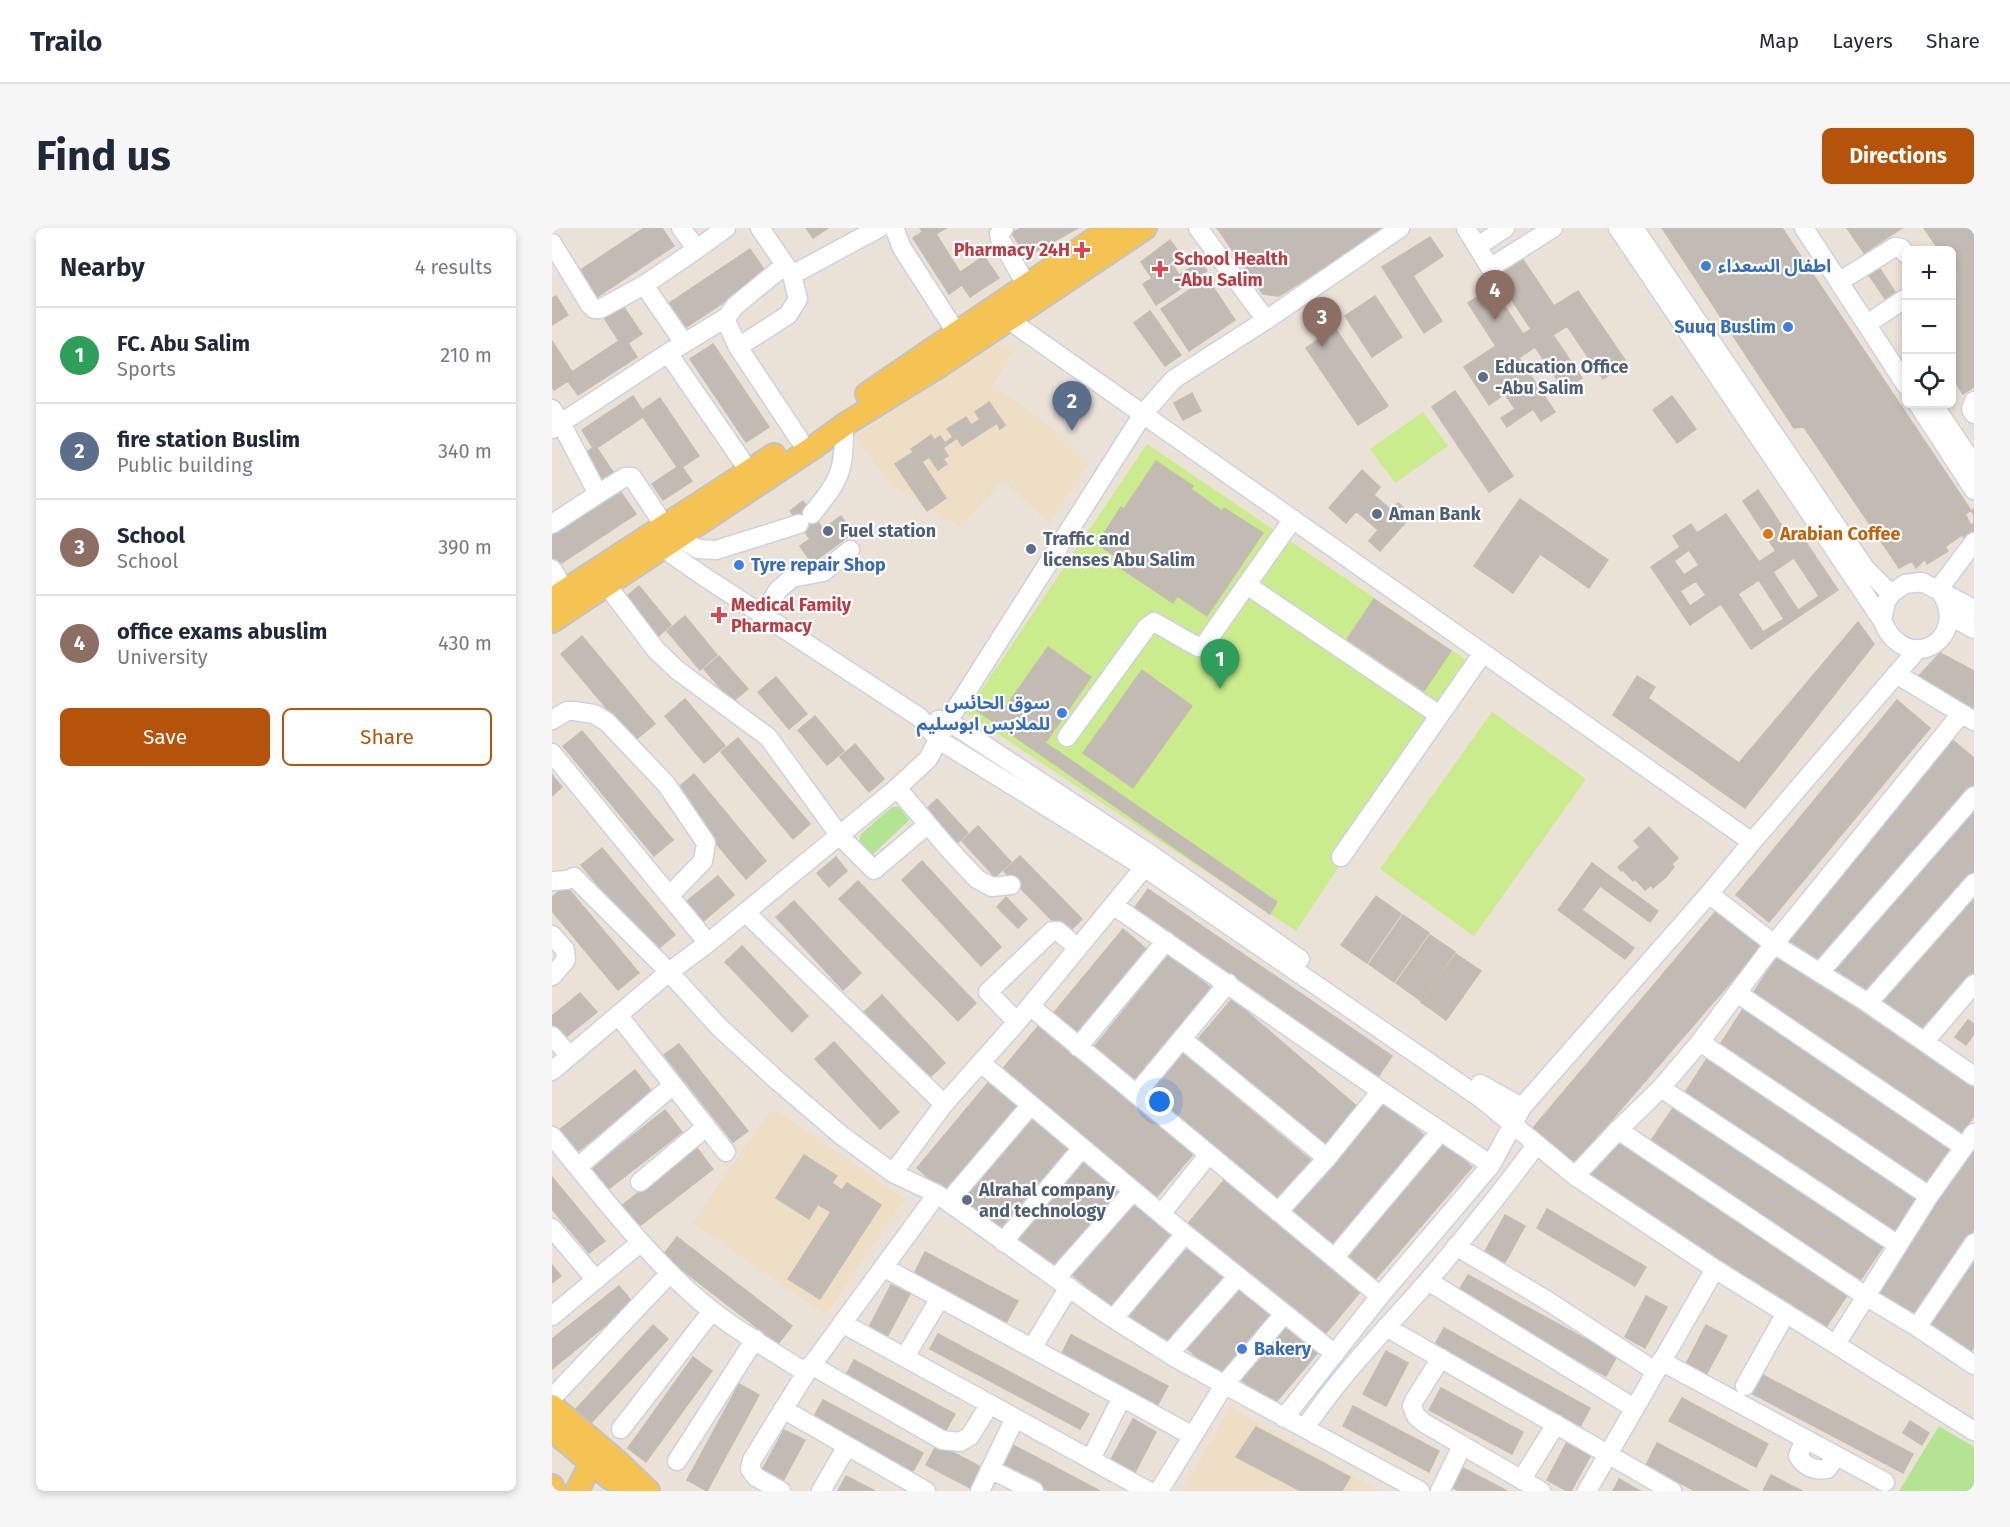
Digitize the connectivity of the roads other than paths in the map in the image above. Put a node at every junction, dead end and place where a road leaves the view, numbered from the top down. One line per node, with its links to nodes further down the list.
1 (681, 228): 20 (street)
2 (726, 228): 20 (street)
3 (760, 228): 22 (street)
4 (879, 228): 22 (street)
5 (894, 228): 31 (street)
6 (1004, 228): 24 (street)
7 (1111, 228): 24 (main road)
8 (1144, 228): 29 (main road)
9 (1198, 228): 30 (street)
10 (1400, 228): 30 (street)
11 (1466, 228): 19 (street)
12 (1505, 228): 19 (street)
13 (1553, 228): 19 (street)
14 (1618, 228): 44 (street)
15 (1634, 228): 44 (street)
16 (1804, 228): 23 (street)
17 (1816, 228): 23 (street)
18 (552, 243): 25 (street)
19 (1478, 246)
20 (697, 249): 25 (street)
21 (1902, 249): 23 (street)
22 (788, 270): 27 (street); 33 (street)
23 (1841, 272): 28 (street); 37 (street)
24 (1026, 284): 31 (main road)
25 (644, 285): 32 (street)
26 (1903, 300): 28 (street)
27 (728, 317): 32 (street); 33 (street)
28 (1876, 318): 35 (street)
29 (1009, 320): 36 (main road); 41 (street)
30 (1266, 320): 41 (street)
31 (957, 332): 36 (main road)
32 (684, 343): 34 (street)
33 (738, 347): 46 (street)
34 (668, 353): 43 (street); 48 (street)
35 (1902, 358)
36 (934, 359): 45 (main road); 46 (main road)
37 (1902, 378)
38 (1974, 400): 42 (street)
39 (1921, 408): 49 (street)
40 (1936, 408): 47 (street)
41 (1143, 414): 51 (street); 75 (street)
42 (1974, 414)
43 (555, 420): 50 (street)
44 (1756, 422): 61 (street); 65 (street)
45 (844, 425): 53 (main road); 53 (street)
46 (799, 439): 48 (main road)
47 (1974, 465)
48 (749, 471): 53 (main road)
49 (1974, 490)
50 (597, 494): 52 (street); 53 (street)
51 (1293, 519): 58 (street); 69 (street)
52 (552, 524)
53 (668, 537): 57 (main road); 60 (main road); 63 (street)
54 (1974, 542): 59 (street)
55 (850, 550): 63 (street)
56 (552, 569): 60 (street)
57 (606, 584): 66 (main road); 82 (street)
58 (1246, 585): 71 (street); 76 (street)
59 (1940, 592): 61 (street); 62 (street); 64 (street)
60 (559, 594)
61 (1891, 594): 65 (street)
62 (1974, 609)
63 (763, 615): 72 (street)
64 (1950, 616): 67 (street); 68 (street)
65 (1882, 620): 68 (street)
66 (552, 621)
67 (1974, 629)
68 (1918, 649): 70 (street)
69 (1483, 653): 71 (street); 83 (street)
70 (1896, 674): 73 (street); 83 (street)
71 (1439, 715): 84 (street)
72 (919, 717): 75 (street); 77 (street)
73 (1967, 718): 96 (street)
74 (552, 720): 90 (street)
75 (948, 722): 77 (street); 85 (street)
76 (1067, 736)
77 (939, 740): 79 (street); 85 (street)
78 (552, 753): 90 (street)
79 (897, 788): 81 (street); 82 (street)
80 (1974, 796): 99 (street)
81 (927, 825): 82 (street); 88 (street)
82 (840, 836): 92 (street)
83 (1752, 842): 89 (street)
84 (1341, 857)
85 (1148, 862): 91 (street); 123 (street); 124 (street)
86 (552, 881): 98 (street)
87 (1974, 883): 104 (street)
88 (1011, 885)
89 (1709, 894): 96 (street); 123 (street)
90 (669, 896): 95 (street)
91 (1113, 905): 94 (street); 97 (street)
92 (746, 913): 95 (street); 121 (street)
93 (552, 935): 100 (street)
94 (1166, 941): 101 (street); 112 (street)
95 (708, 943): 98 (street)
96 (1774, 944): 99 (street); 103 (street)
97 (1078, 948): 105 (street); 107 (street)
98 (669, 972): 106 (street); 137 (street)
99 (1820, 972): 104 (street)
100 (552, 976)
101 (1228, 983): 109 (street); 119 (street)
102 (1971, 992): 110 (street)
103 (1737, 993): 111 (street); 129 (street)
104 (1868, 1003): 110 (street)
105 (1030, 1006): 107 (street); 112 (street)
106 (618, 1015): 113 (street); 117 (street)
107 (1017, 1022): 114 (street)
108 (552, 1036): 113 (street)
109 (1182, 1039): 120 (street); 134 (street)
110 (1925, 1041): 116 (street)
111 (1700, 1042): 118 (street); 141 (street)
112 (1078, 1047): 120 (street)
113 (569, 1055): 115 (street)
114 (981, 1063): 121 (street); 122 (street)
115 (552, 1071)
116 (1974, 1076)
117 (673, 1085): 125 (street); 136 (street)
118 (1661, 1088): 126 (street); 150 (street)
119 (1381, 1091): 127 (street); 134 (street)
120 (1136, 1094): 133 (street)
121 (944, 1104): 137 (street)
122 (1031, 1105): 131 (street); 142 (street)
123 (1522, 1107): 124 (street)
124 (1512, 1123): 130 (street); 135 (street)
125 (706, 1127): 132 (street); 139 (street)
126 (1618, 1130): 138 (street); 161 (street)
127 (1441, 1131): 135 (street); 152 (street)
128 (552, 1136): 136 (street)
129 (1969, 1140): 141 (street)
130 (1536, 1145): 138 (street); 151 (street)
131 (1082, 1148): 140 (street); 148 (street)
132 (726, 1152)
133 (1209, 1154): 143 (street); 144 (street)
134 (1327, 1158): 143 (street)
135 (1491, 1165): 160 (street)
136 (578, 1167): 147 (street)
137 (893, 1173): 142 (street)
138 (1575, 1176): 154 (street)
139 (640, 1182)
140 (1133, 1191): 144 (street); 159 (street)
141 (1929, 1196): 150 (street)
142 (942, 1198): 148 (street); 153 (street)
143 (1278, 1212): 152 (street)
144 (1161, 1214): 146 (street)
145 (552, 1228): 157 (street)
146 (1185, 1234): 156 (street); 167 (street)
147 (641, 1242): 155 (street); 157 (street)
148 (1003, 1242): 159 (street)
149 (1974, 1243): 169 (street)
150 (1898, 1245): 161 (street)
151 (1456, 1246): 158 (street); 179 (street)
152 (1334, 1258): 160 (street)
153 (883, 1267): 162 (street); 168 (street)
154 (1715, 1269): 164 (street); 179 (street)
155 (670, 1273): 163 (street); 184 (street)
156 (1238, 1276): 165 (street); 174 (street)
157 (596, 1280): 166 (street)
158 (1428, 1281): 170 (street); 187 (street)
159 (1062, 1283): 167 (street); 173 (street)
160 (1380, 1296): 175 (street)
161 (1867, 1297): 169 (street); 172 (street)
162 (939, 1298): 173 (street); 176 (street)
163 (712, 1311): 171 (street); 193 (street)
164 (1786, 1313): 172 (street); 182 (street)
165 (1284, 1314): 175 (street); 181 (street)
166 (552, 1316)
167 (1114, 1318): 174 (street)
168 (842, 1323): 176 (street); 180 (street)
169 (1917, 1327): 178 (street)
170 (1386, 1328): 177 (street); 192 (street)
171 (755, 1339): 180 (street); 201 (street)
172 (1836, 1344): 195 (street)
173 (1032, 1348): 183 (street)
174 (1169, 1354): 181 (street)
175 (1335, 1354): 190 (street)
176 (905, 1357): 185 (street)
177 (1441, 1358): 191 (street); 198 (street)
178 (1972, 1360)
179 (1658, 1366): 187 (street); 205 (street)
180 (809, 1369): 185 (street); 188 (street)
181 (1224, 1385): 190 (street); 196 (street)
182 (1745, 1386)
183 (1122, 1397): 196 (street); 200 (street)
184 (552, 1398)
185 (990, 1404): 189 (street)
186 (552, 1406): 202 (main road)
187 (1634, 1408): 199 (street)
188 (783, 1410): 197 (street); 212 (street)
189 (1015, 1418): 200 (street); 203 (street)
190 (1284, 1418): 192 (street)
191 (1556, 1424): 199 (street); 204 (street)
192 (1305, 1428): 207 (street)
193 (621, 1429)
194 (552, 1430): 202 (main road)
195 (1974, 1431)
196 (1193, 1436): 218 (street)
197 (847, 1446): 213 (street); 214 (street)
198 (1462, 1446): 204 (street); 219 (street)
199 (1608, 1454): 221 (street); 222 (street)
200 (1091, 1460): 217 (street)
201 (676, 1461)
202 (606, 1469): 209 (main road); 210 (main road); 211 (main road)
203 (990, 1469): 215 (street); 216 (street)
204 (1522, 1479): 220 (street)
205 (1885, 1482)
206 (552, 1486): 208 (main road)
207 (1409, 1489)
208 (554, 1491)
209 (577, 1491)
210 (641, 1491)
211 (648, 1491)
212 (781, 1491)
213 (821, 1491)
214 (926, 1491)
215 (980, 1491)
216 (1034, 1491)
217 (1148, 1491)
218 (1159, 1491)
219 (1440, 1491)
220 (1541, 1491)
221 (1587, 1491)
222 (1672, 1491)

